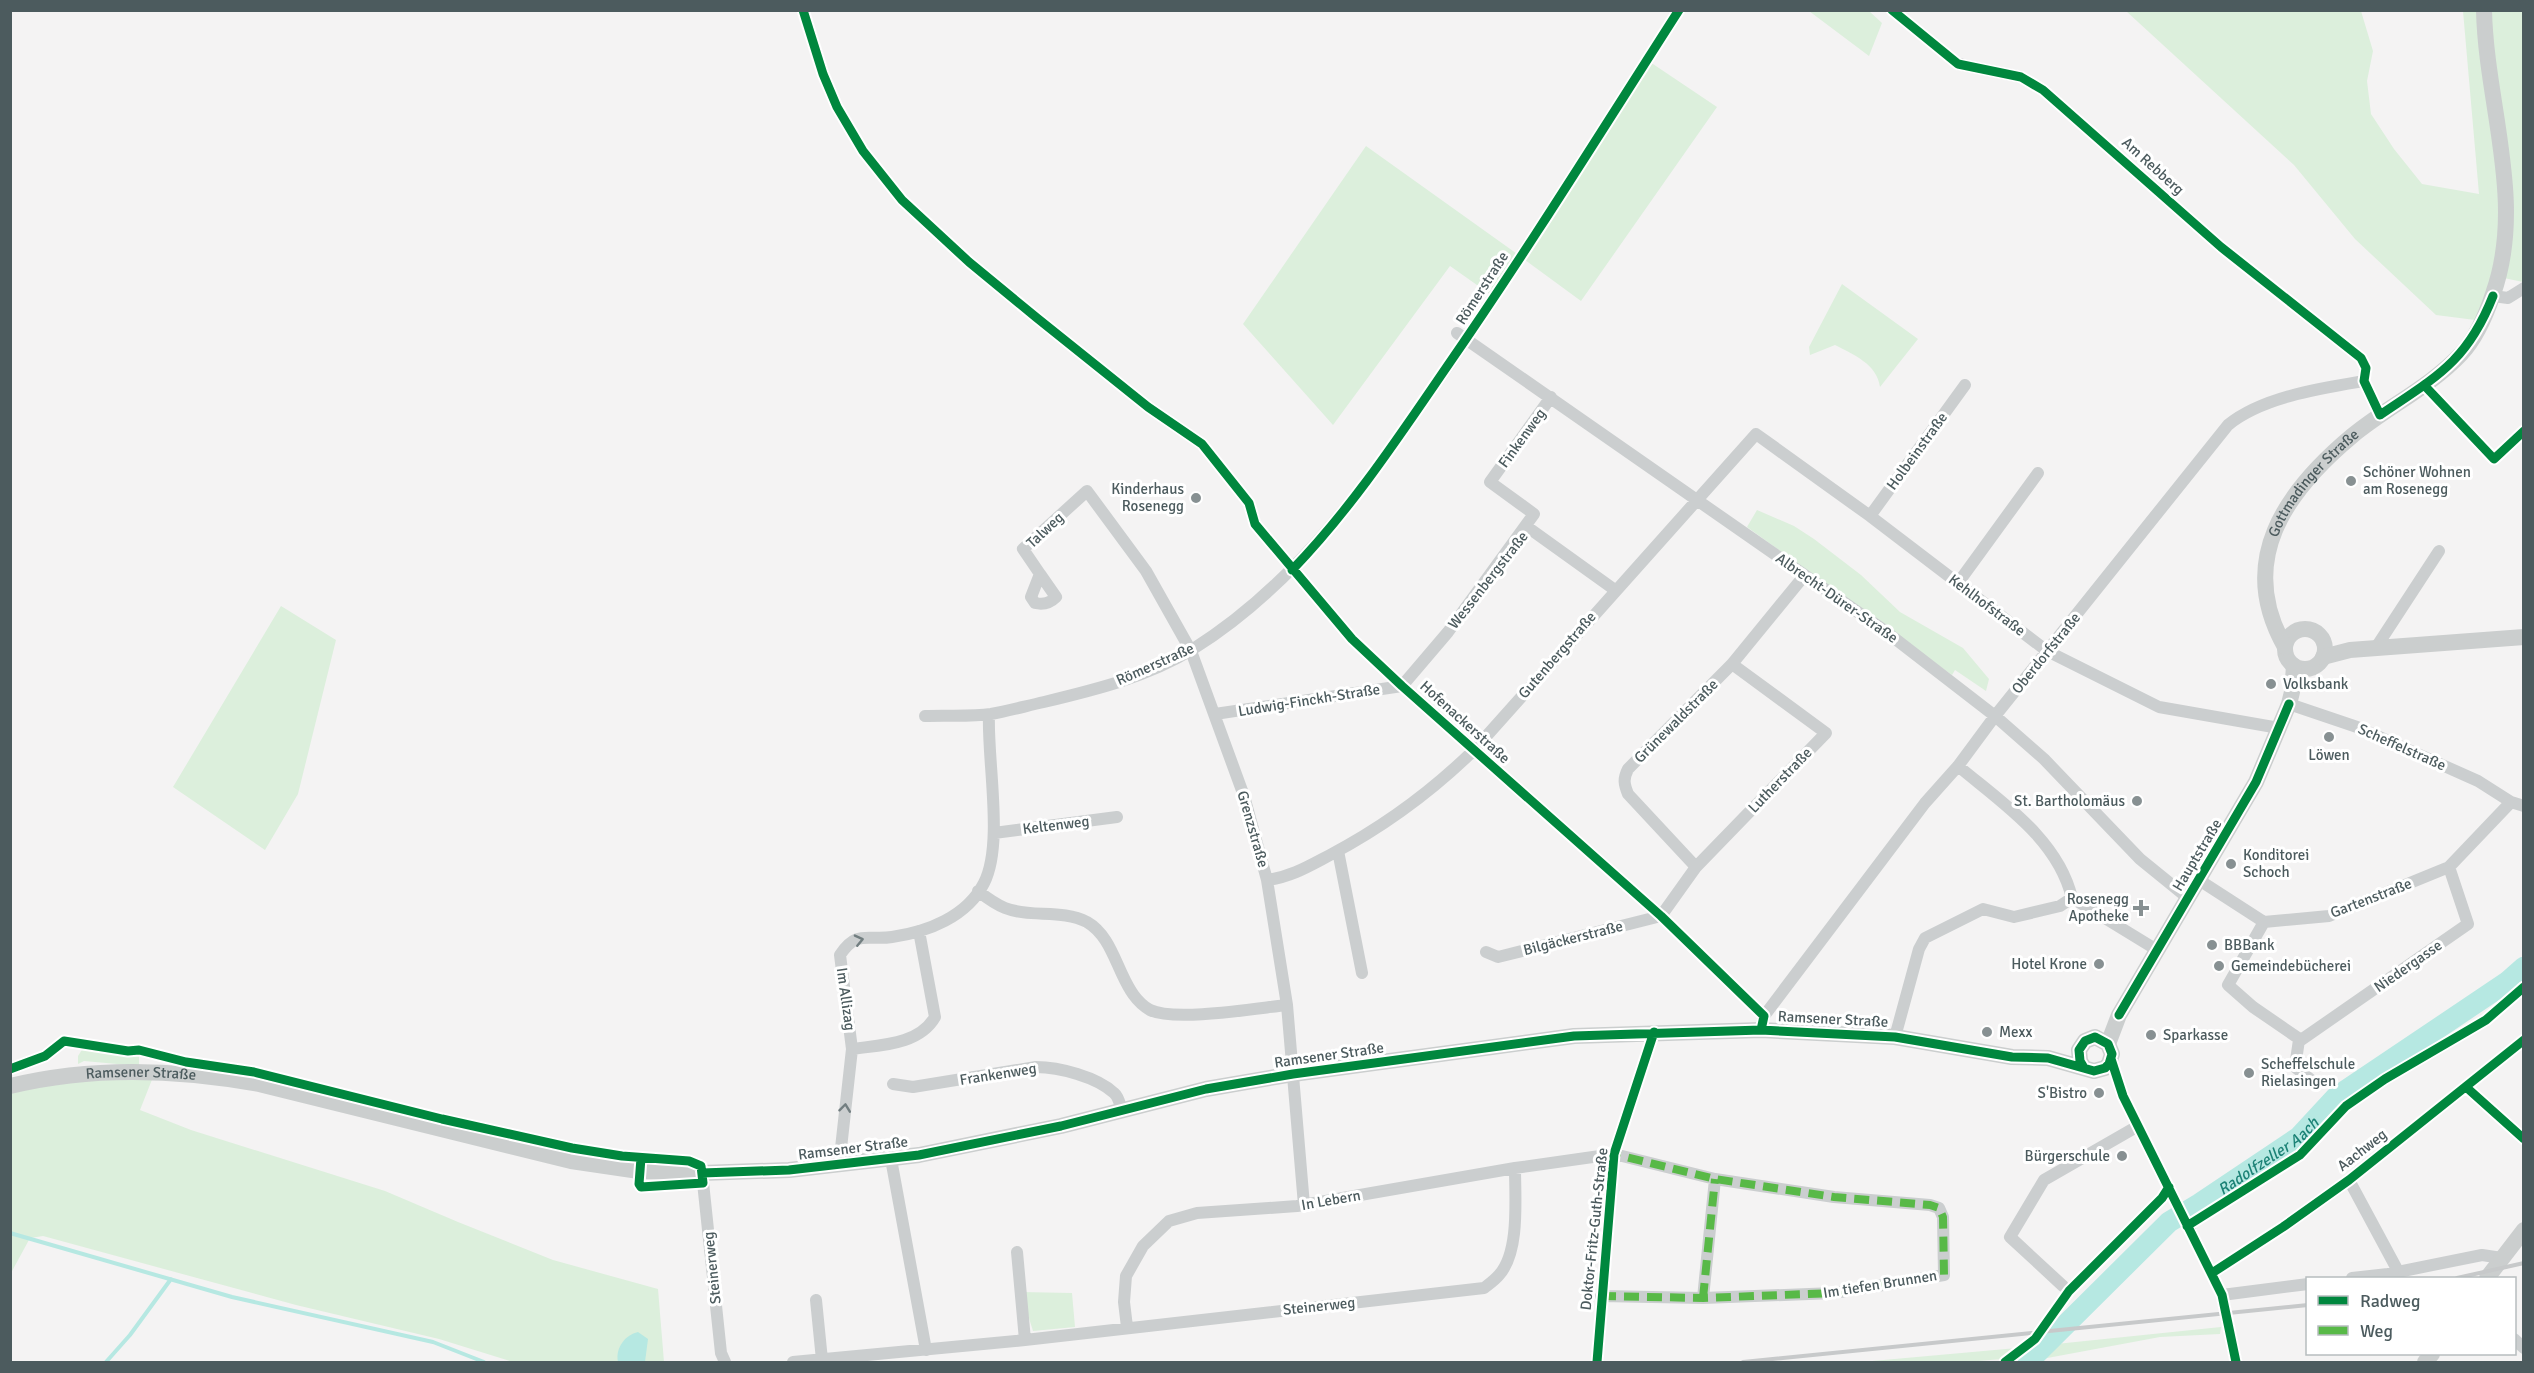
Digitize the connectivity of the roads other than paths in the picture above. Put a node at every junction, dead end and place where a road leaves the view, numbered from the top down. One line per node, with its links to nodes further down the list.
1 (803, 10): 21 (street, Hofenackerstraße)
2 (1679, 10): 7 (street, Römerstraße)
3 (1892, 10): 8 (street, Am Rebberg)
4 (2484, 10): 6 (main road, Gottmadinger Straße)
5 (2523, 288): 6 (street)
6 (2493, 296): 10 (main road, Gottmadinger Straße)
7 (1461, 336): 11 (street, Albrecht-Dürer-Straße); 21 (street, Römerstraße)
8 (2364, 381): 12 (street); 33 (street, Oberdorfstraße)
9 (1965, 385): 18 (street, Holbeinstraße)
10 (2424, 385): 12 (main road, Gottmadinger Straße); 14 (street)
11 (1551, 397): 17 (street, Albrecht-Dürer-Straße); 19 (street, Finkenweg)
12 (2380, 415): 26 (main road, Gottmadinger Straße)
13 (1756, 434): 17 (street, Gutenbergstraße); 18 (street, Kehlhofstraße)
14 (2494, 459)
15 (2038, 473): 24 (street)
16 (1088, 491): 22 (street, Talweg); 32 (street, Grenzstraße)
17 (1698, 500): 23 (street, Albrecht-Dürer-Straße); 25 (street, Gutenbergstraße)
18 (1870, 516): 24 (street, Kehlhofstraße)
19 (1526, 526): 25 (street, Wessenbergstraße); 36 (street, Wessenbergstraße)
20 (2439, 551): 30 (street)
21 (1292, 570): 32 (street, Römerstraße); 36 (street, Hofenackerstraße)
22 (1040, 574)
23 (1804, 576): 34 (street, Grünewaldstraße); 41 (street, Albrecht-Dürer-Straße)
24 (1958, 583): 33 (street, Kehlhofstraße)
25 (1614, 590): 43 (street, Gutenbergstraße)
26 (2270, 615): 27 (main road); 29 (main road, Gottmadinger Straße)
27 (2296, 632): 29 (main road); 31 (main road)
28 (2523, 637): 30 (main road)
29 (2285, 647): 35 (main road)
30 (2375, 649): 31 (main road)
31 (2324, 650): 35 (main road)
32 (1191, 651): 38 (street, Römerstraße); 39 (street, Grenzstraße)
33 (2047, 651): 41 (street, Oberdorfstraße); 42 (street, Kehlhofstraße)
34 (1732, 664): 50 (street, Grünewaldstraße); 50 (street, Lutherstraße)
35 (2302, 667): 37 (main road, Hauptstraße)
36 (1402, 686): 39 (street, Ludwig-Finckh-Straße); 43 (street, Hofenackerstraße)
37 (2290, 698): 42 (main road, Hauptstraße); 45 (street, Scheffelstraße)
38 (989, 714): 40 (street, Römerstraße); 48 (street, Im Allizag)
39 (1215, 714): 52 (street, Grenzstraße)
40 (925, 716)
41 (1995, 716): 44 (street, Oberdorfstraße); 56 (street, Albrecht-Dürer-Straße)
42 (2279, 728): 53 (main road, Hauptstraße)
43 (1474, 750): 49 (street, Gutenbergstraße); 57 (street, Hofenackerstraße)
44 (1958, 766): 55 (street); 64 (street, Oberdorfstraße)
45 (2511, 802): 46 (street); 51 (street, Gartenstraße)
46 (2523, 806)
47 (1118, 817): 48 (street, Keltenweg)
48 (994, 833): 54 (street, Im Allizag)
49 (1338, 851): 52 (street, Gutenbergstraße); 62 (street)
50 (1696, 867): 57 (street, Lutherstraße)
51 (2449, 867): 58 (street, Gartenstraße); 67 (street, Niedergasse)
52 (1267, 880): 63 (street, Grenzstraße)
53 (2199, 880): 56 (main road, Hauptstraße); 58 (street)
54 (978, 891): 59 (street, Im Allizag); 63 (street)
55 (2072, 898): 60 (street); 66 (street)
56 (2188, 898): 60 (main road, Hauptstraße)
57 (1660, 916): 61 (street, Bilgäckerstraße); 64 (street, Hofenackerstraße)
58 (2264, 922): 67 (street)
59 (925, 930): 69 (street); 69 (street, Im Allizag, one-way to 59)
60 (2157, 950): 70 (main road, Hauptstraße)
61 (1486, 951)
62 (1362, 974)
63 (1287, 1005): 71 (street, Grenzstraße)
64 (1763, 1023): 65 (main road, Ramsener Straße); 66 (main road, Ramsener Straße)
65 (1654, 1032): 71 (main road, Ramsener Straße); 79 (street, Doktor-Fritz-Guth-Straße)
66 (1895, 1037): 70 (main road, Ramsener Straße)
67 (2299, 1040): 73 (street)
68 (2523, 1040): 75 (street, Aachweg)
69 (852, 1049): 81 (street, Im Allizag, one-way to 69)
70 (2096, 1054): 77 (street)
71 (1293, 1074): 76 (main road, Ramsener Straße); 86 (street, Grenzstraße)
72 (893, 1084): 76 (street, Frankenweg)
73 (2316, 1084)
74 (10, 1086): 83 (main road, Ramsener Straße)
75 (2466, 1087): 78 (street); 85 (street, Aachweg)
76 (1122, 1111): 80 (main road, Ramsener Straße)
77 (2138, 1126): 91 (street); 95 (street)
78 (2523, 1139)
79 (1614, 1154): 82 (street, In Lebern); 84 (street, Im tiefen Brunnen); 97 (street, Doktor-Fritz-Guth-Straße)
80 (891, 1159): 81 (main road, Ramsener Straße); 102 (street)
81 (839, 1166): 83 (main road, Ramsener Straße)
82 (1515, 1168): 86 (street, In Lebern); 100 (street, Steinerweg)
83 (702, 1173): 104 (street, Steinerweg)
84 (1715, 1179): 98 (street); 98 (street, Im tiefen Brunnen)
85 (2349, 1180): 90 (street, Aachweg); 91 (street, Aachweg)
86 (1304, 1205): 100 (street, In Lebern)
87 (2523, 1230): 89 (main road)
88 (1017, 1252): 101 (street)
89 (2502, 1258): 90 (street); 93 (main road)
90 (2398, 1271): 92 (street)
91 (2212, 1273): 96 (street)
92 (2359, 1277)
93 (2488, 1277)
94 (2306, 1284): 96 (street)
95 (2063, 1286)
96 (2222, 1295): 107 (street)
97 (1601, 1296): 98 (street, Im tiefen Brunnen); 106 (street, Doktor-Fritz-Guth-Straße)
98 (1703, 1298)
99 (816, 1300): 103 (street)
100 (1127, 1326): 101 (street, Steinerweg)
101 (1025, 1340): 102 (street, Steinerweg)
102 (926, 1350): 103 (street, Steinerweg)
103 (822, 1360): 105 (street, Steinerweg)
104 (725, 1362)
105 (793, 1362)
106 (1597, 1362)
107 (2236, 1362)

